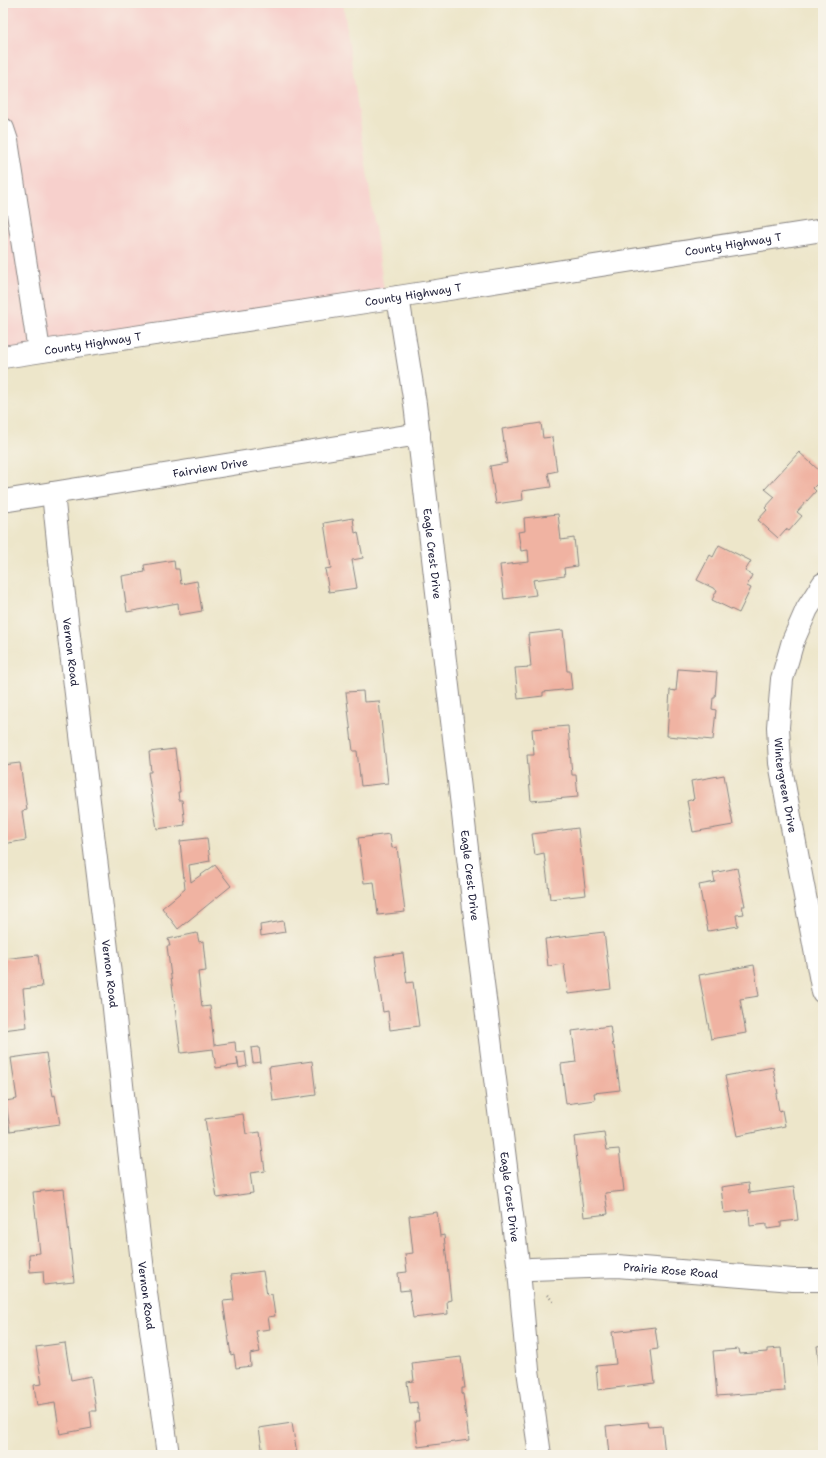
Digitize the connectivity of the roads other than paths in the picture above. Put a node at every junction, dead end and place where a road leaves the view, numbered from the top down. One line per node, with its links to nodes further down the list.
1 (3, 129): 4 (street)
2 (823, 230): 3 (street, County Highway T)
3 (398, 297): 4 (street, County Highway T); 6 (street, Eagle Crest Drive)
4 (39, 351): 5 (street, County Highway T)
5 (3, 357)
6 (418, 434): 7 (street, Fairview Drive); 12 (street, Eagle Crest Drive)
7 (53, 493): 8 (street, Fairview Drive); 14 (street, Vernon Road)
8 (3, 501)
9 (823, 584): 10 (street, Wintergreen Drive)
10 (821, 967): 11 (street, Wintergreen Drive)
11 (823, 992)
12 (519, 1271): 13 (street, Prairie Rose Road); 15 (street, Eagle Crest Drive)
13 (823, 1280)
14 (168, 1455)
15 (540, 1455)

